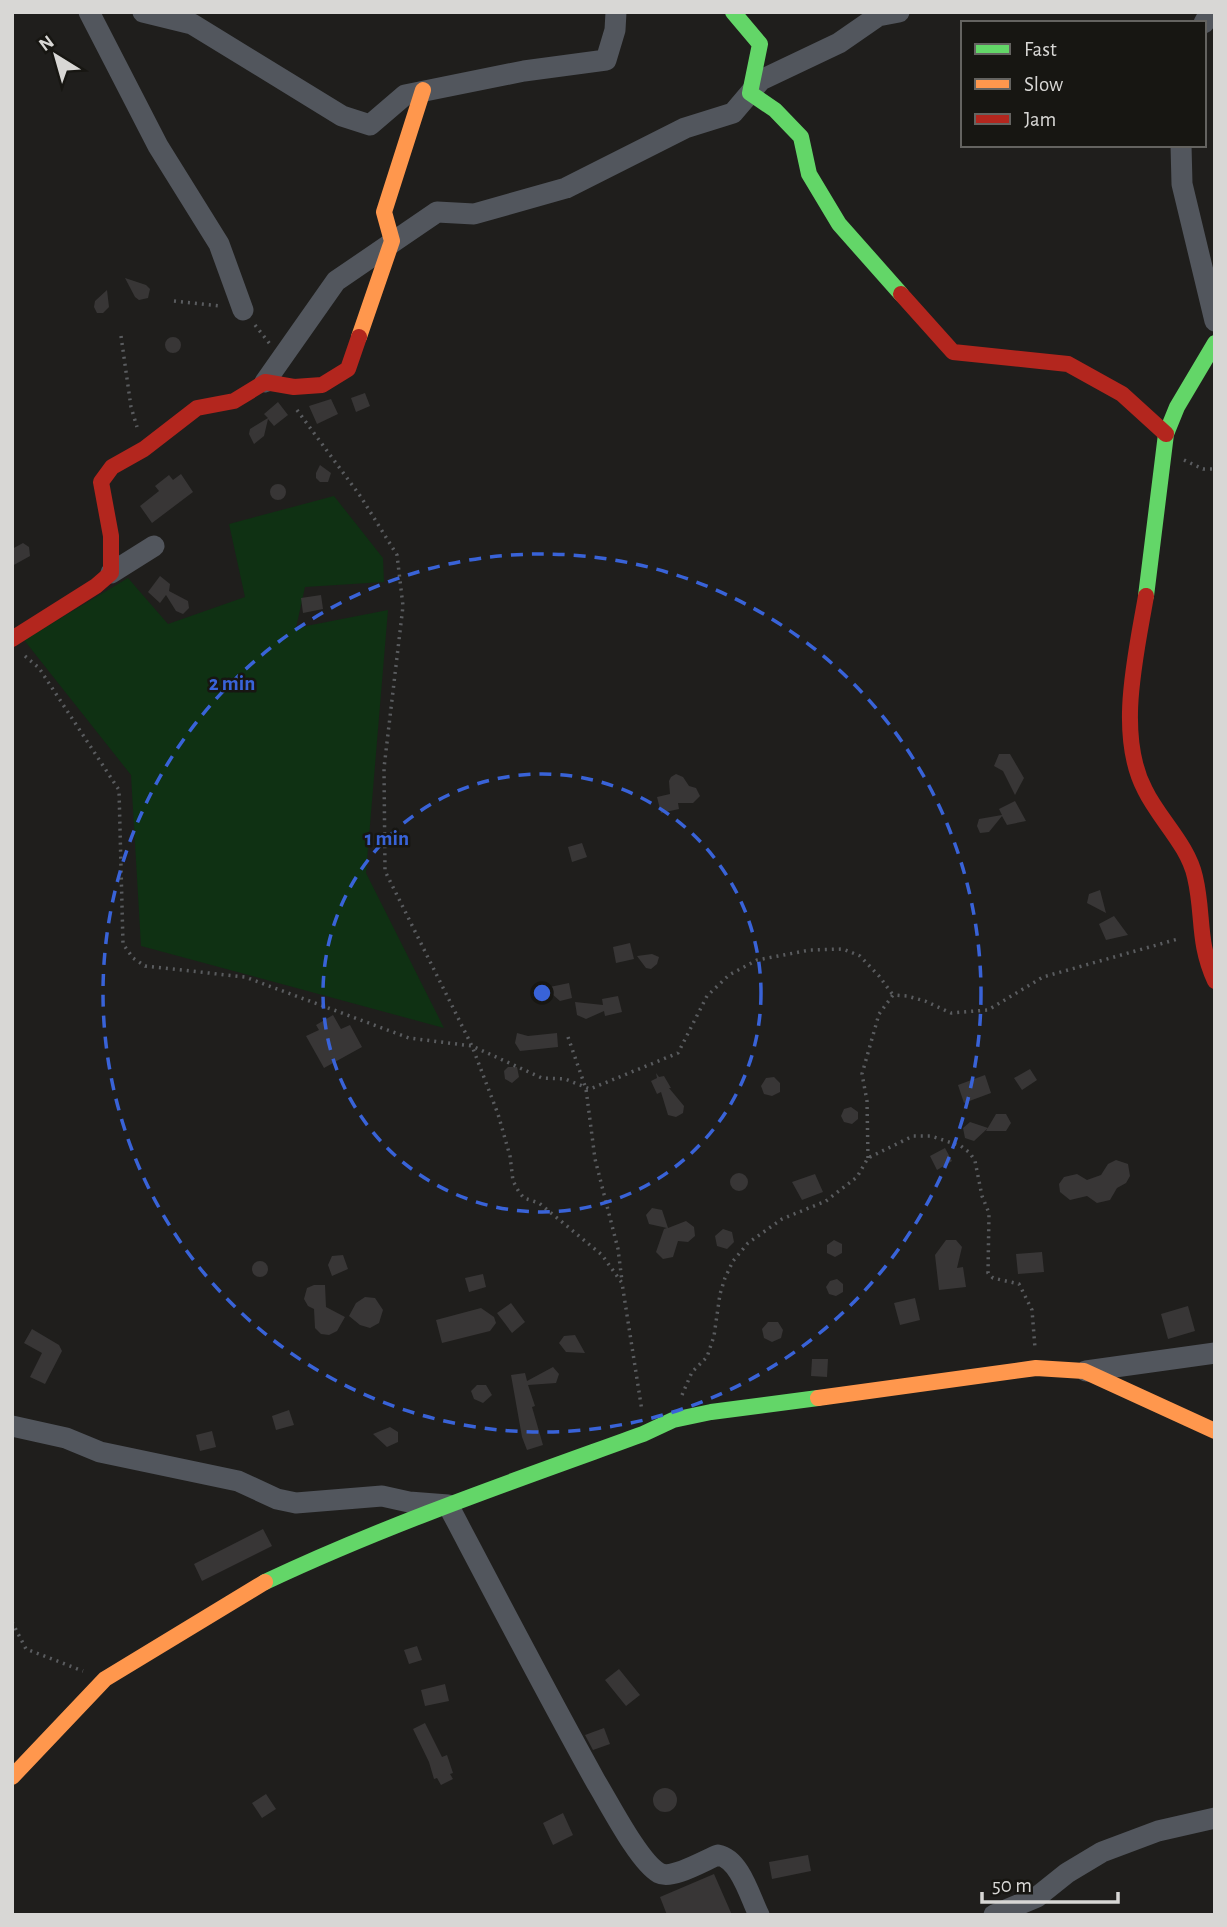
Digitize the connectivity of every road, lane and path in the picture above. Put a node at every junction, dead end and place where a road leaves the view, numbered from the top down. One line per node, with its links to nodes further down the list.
1 (89, 12): 10 (street)
2 (144, 12): 6 (street)
3 (616, 12): 6 (street)
4 (733, 12): 7 (street)
5 (899, 12): 7 (street)
6 (423, 90): 9 (street)
7 (750, 93): 9 (street); 16 (street)
8 (1181, 147): 11 (street)
9 (392, 241): 14 (street); 14 (street)
10 (243, 310)
11 (1215, 321)
12 (121, 336): 17 (path)
13 (1215, 343): 16 (street)
14 (265, 382): 17 (street)
15 (295, 407): 26 (path)
16 (1166, 434): 22 (street)
17 (144, 449): 19 (street)
18 (154, 546): 19 (street)
19 (111, 573): 20 (street)
20 (12, 639)
21 (21, 653): 26 (path)
22 (1200, 933): 23 (street); 24 (path)
23 (1215, 981)
24 (892, 995): 27 (path); 28 (path)
25 (568, 1037): 27 (path)
26 (472, 1046): 27 (path); 29 (path)
27 (586, 1089): 29 (path)
28 (869, 1158): 31 (path); 33 (path)
29 (622, 1283): 36 (path)
30 (1215, 1353): 32 (street)
31 (1036, 1368): 32 (street); 33 (street)
32 (1084, 1371): 35 (street)
33 (673, 1420): 36 (street)
34 (12, 1426): 37 (street)
35 (1215, 1431)
36 (643, 1434): 37 (street)
37 (448, 1505): 39 (street); 42 (street)
38 (12, 1622): 39 (path)
39 (105, 1679): 40 (street)
40 (12, 1777)
41 (1215, 1818): 43 (street)
42 (759, 1915)
43 (994, 1915)

